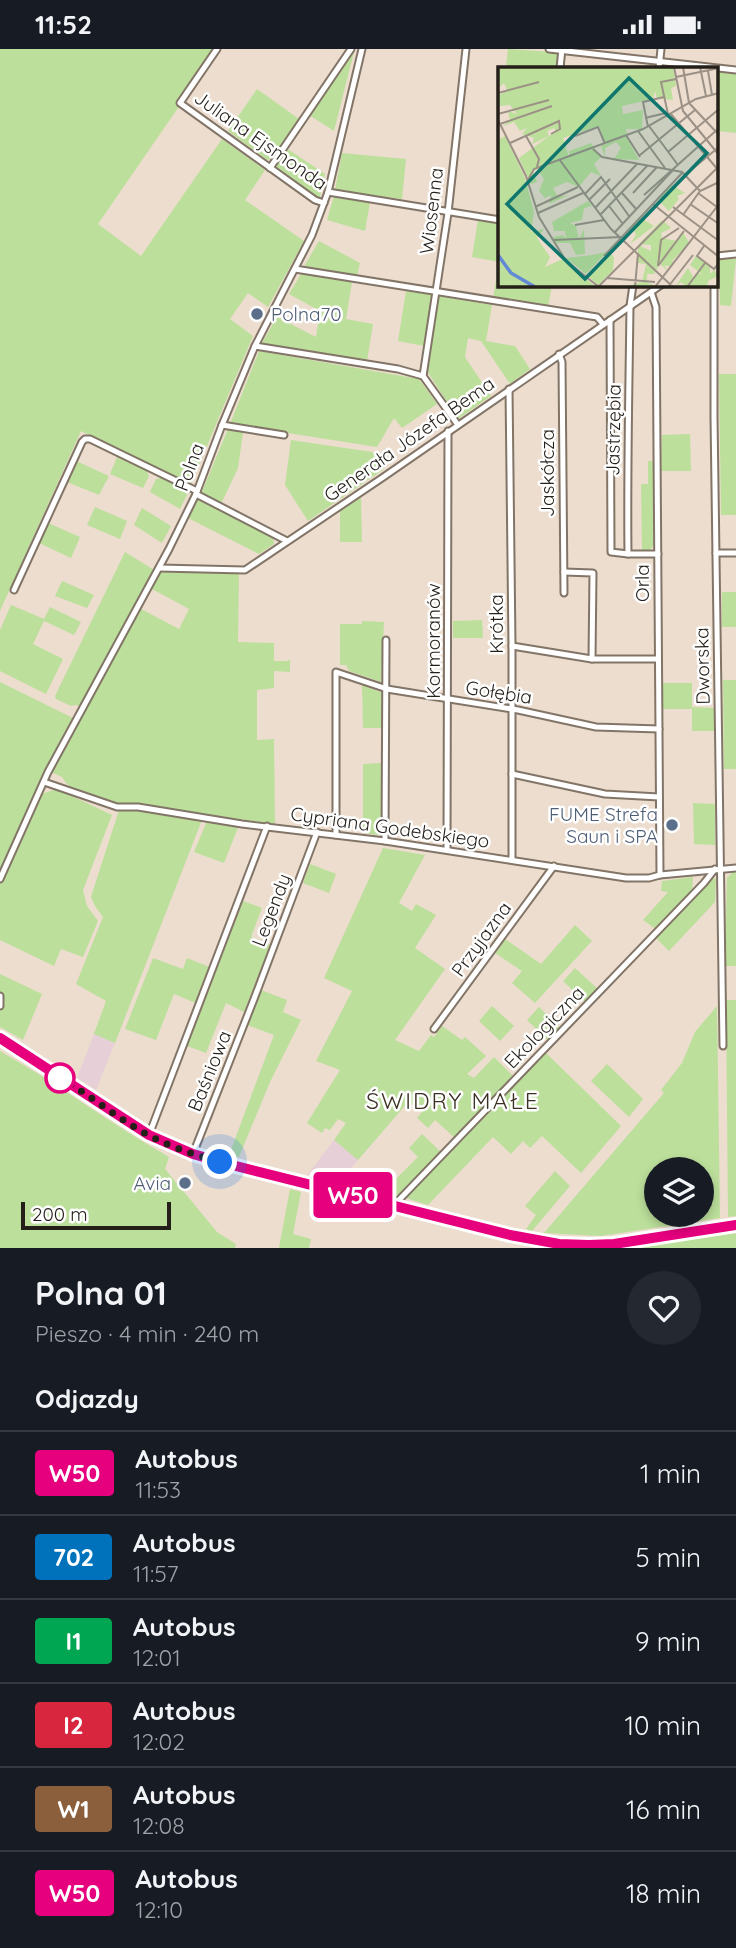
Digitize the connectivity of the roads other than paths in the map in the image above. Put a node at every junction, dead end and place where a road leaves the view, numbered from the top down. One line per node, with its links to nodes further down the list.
1 (217, 49): 13 (street, Juliana Ejsmonda)
2 (351, 49): 13 (street)
3 (362, 49): 14 (street, Polna)
4 (466, 49): 16 (street, Wiosenna)
5 (549, 49): 7 (street)
6 (661, 49): 8 (street)
7 (562, 50): 8 (street)
8 (660, 61): 9 (street); 10 (street)
9 (659, 67)
10 (711, 67)
11 (718, 68): 12 (street)
12 (736, 70)
13 (270, 169): 15 (street, Juliana Ejsmonda)
14 (328, 193): 15 (street, Polna); 16 (street, Juliana Ejsmonda)
15 (324, 203): 20 (street, Polna)
16 (448, 213): 17 (street, Juliana Ejsmonda); 24 (street, Wiosenna)
17 (498, 220)
18 (736, 254): 19 (street)
19 (718, 256)
20 (295, 269): 24 (street); 29 (street, Polna)
21 (633, 287): 26 (street, Jastrzębia)
22 (658, 287): 25 (street, Generała Józefa Bema)
23 (714, 287): 39 (street, Dworska)
24 (436, 292): 28 (street); 31 (street, Wiosenna)
25 (651, 292): 26 (street, Generała Józefa Bema); 42 (street, Orla)
26 (631, 306): 27 (street, Generała Józefa Bema); 41 (street, Jastrzębia)
27 (610, 320): 28 (street, Generała Józefa Bema); 41 (street)
28 (603, 324): 30 (street, Generała Józefa Bema)
29 (255, 346): 31 (street); 33 (street, Polna)
30 (559, 354): 32 (street, Generała Józefa Bema); 44 (street, Jaskółcza)
31 (422, 376): 34 (street)
32 (509, 389): 34 (street, Generała Józefa Bema); 48 (street, Krótka)
33 (222, 425): 36 (street); 37 (street, Polna)
34 (458, 425): 35 (street, Generała Józefa Bema)
35 (449, 432): 38 (street, Generała Józefa Bema); 52 (street, Kormoranów)
36 (284, 435)
37 (196, 492): 38 (street); 43 (street, Polna); 45 (street)
38 (287, 541): 43 (street, Generała Józefa Bema)
39 (716, 553): 40 (street); 66 (street, Dworska)
40 (736, 553)
41 (628, 554): 42 (street)
42 (658, 554): 50 (street, Orla)
43 (159, 568): 56 (street, Polna)
44 (564, 572): 46 (street, Jaskółcza); 49 (street)
45 (14, 590)
46 (564, 593)
47 (386, 640): 51 (street)
48 (512, 646): 49 (street); 53 (street, Krótka)
49 (592, 659): 50 (street)
50 (658, 659): 54 (street, Orla)
51 (387, 689): 52 (street, Gołębia); 60 (street, Gołębia); 61 (street)
52 (448, 699): 53 (street, Gołębia); 62 (street, Kormoranów)
53 (512, 709): 54 (street, Gołębia); 55 (street, Krótka)
54 (659, 729): 57 (street, Orla)
55 (512, 774): 57 (street); 63 (street, Krótka)
56 (44, 782): 58 (street, Cypriana Godebskiego); 68 (street, Polna)
57 (659, 797): 67 (street, Orla)
58 (267, 826): 59 (street, Cypriana Godebskiego); 75 (street)
59 (317, 832): 60 (street, Cypriana Godebskiego); 70 (street, Legendy)
60 (336, 835): 61 (street, Cypriana Godebskiego)
61 (385, 841): 62 (street, Cypriana Godebskiego)
62 (447, 850): 63 (street, Cypriana Godebskiego)
63 (512, 860): 64 (street, Cypriana Godebskiego)
64 (554, 866): 67 (street, Cypriana Godebskiego); 72 (street, Przyjazna)
65 (736, 868): 66 (street, Cypriana Godebskiego)
66 (718, 869): 67 (street, Cypriana Godebskiego); 74 (street, Dworska); 77 (street, Ekologiczna)
67 (660, 875)
68 (0, 879)
69 (0, 996): 71 (street)
70 (254, 999): 76 (street, Baśniowa)
71 (0, 1006)
72 (434, 1029)
73 (0, 1038): 75 (main road)
74 (723, 1046)
75 (149, 1135): 76 (main road)
76 (193, 1154): 77 (main road)
77 (395, 1206): 78 (main road)
78 (736, 1225)

